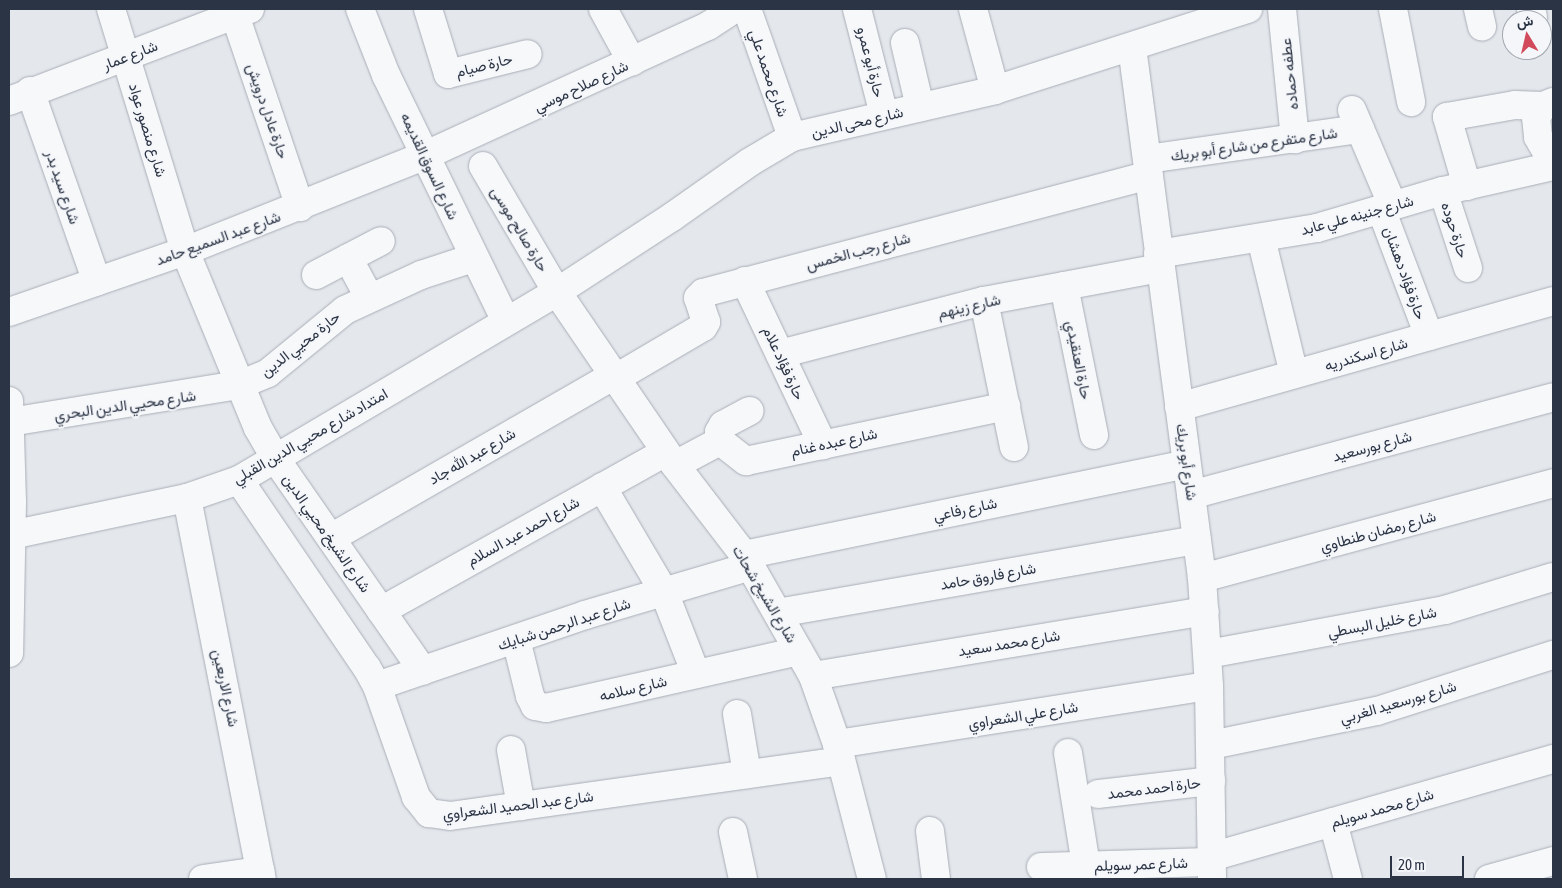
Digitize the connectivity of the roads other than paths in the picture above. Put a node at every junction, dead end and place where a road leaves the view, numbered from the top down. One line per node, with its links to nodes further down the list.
1 (111, 9): 17 (street, شارع منصور عواد)
2 (360, 9): 28 (street, شارع السوق القديمه)
3 (428, 9): 16 (street, حارة صيام)
4 (603, 9): 18 (street)
5 (734, 9): 18 (street, شارع صلاح موسي)
6 (747, 9): 26 (street, شارع محمد علي)
7 (857, 9): 24 (street, حارة أبو عمرو)
8 (973, 9): 19 (street)
9 (1248, 9): 13 (street, شارع محى الدين)
10 (1282, 9): 27 (street, عطفه حماده)
11 (1393, 9): 21 (street)
12 (243, 12): 17 (street, شارع عمار); 33 (street, حارة عادل درويش)
13 (1211, 15): 15 (street, شارع محى الدين)
14 (905, 43): 23 (street)
15 (1132, 47): 19 (street, شارع محى الدين); 31 (street, شارع أبو بريك)
16 (528, 54)
17 (125, 57): 20 (street, شارع عمار); 37 (street, شارع منصور عواد)
18 (632, 62): 28 (street, شارع صلاح موسي)
19 (995, 90): 23 (street, شارع محى الدين)
20 (19, 96): 44 (street, شارع سيد بدر)
21 (1411, 102)
22 (1548, 104): 29 (street); 32 (street, حارة حوده)
23 (920, 107): 24 (street, شارع محى الدين)
24 (884, 115): 26 (street, شارع محى الدين)
25 (1356, 120): 27 (street, شارع متفرع من شارع أبو بريك); 34 (street, حارة فؤاد دهشان)
26 (792, 137): 46 (street, شارع محى الدين)
27 (1295, 138): 31 (street, شارع متفرع من شارع أبو بريك)
28 (424, 156): 33 (street, شارع عبد السميع حامد); 39 (street, شارع السوق القديمه)
29 (1553, 165): 32 (street, شارع جنينه علي عابد)
30 (483, 166): 46 (street, حارة صالح موسى)
31 (1148, 167): 40 (street, شارع أبو بريك); 43 (street, شارع رجب الخمس)
32 (1455, 188): 34 (street, شارع جنينه علي عابد); 41 (street, حارة حوده)
33 (300, 207): 37 (street, شارع عبد السميع حامد)
34 (1387, 208): 35 (street, شارع جنينه علي عابد); 52 (street, حارة فؤاد دهشان)
35 (1261, 238): 40 (street, شارع جنينه علي عابد); 54 (street)
36 (381, 241): 38 (street)
37 (186, 251): 44 (street, شارع عبد السميع حامد); 56 (street, شارع الشيخ محيي الدين)
38 (348, 258): 42 (street); 47 (street)
39 (473, 258): 47 (street, حارة محيي الدين); 51 (street, شارع السوق القديمه)
40 (1159, 261): 45 (street, شارع زينهم); 59 (street, شارع أبو بريك)
41 (1468, 268)
42 (316, 275)
43 (745, 281): 53 (street, حارة فؤاد علام); 55 (street, شارع رجب الخمس)
44 (97, 282): 50 (street, شارع عبد السميع حامد)
45 (1064, 286): 48 (street, شارع زينهم); 62 (street, حارة العنقيدي)
46 (557, 292): 51 (street, شارع محى الدين); 55 (street, شارع الشيخ شحات)
47 (370, 297): 56 (street, حارة محيي الدين)
48 (984, 301): 53 (street, شارع زينهم); 58 (street)
49 (1553, 301): 52 (street, شارع اسكندريه)
50 (9, 312)
51 (506, 321): 66 (street, امتداد شارع محيي الدين القبلي)
52 (1429, 336): 54 (street, شارع اسكندريه)
53 (780, 354): 64 (street, حارة فؤاد علام)
54 (1294, 374): 59 (street, شارع اسكندريه)
55 (615, 376): 67 (street, شارع الشيخ شحات); 76 (street, شارع عبد الله جاد)
56 (239, 386): 61 (street, شارع محيي الدين البحري); 66 (street, شارع الشيخ محيي الدين)
57 (1553, 397): 72 (street, شارع بورسعيد)
58 (1006, 406): 64 (street, شارع عبده غنام); 65 (street)
59 (1179, 407): 68 (street, شارع أبو بريك)
60 (749, 411): 63 (street)
61 (10, 412): 74 (street)
62 (1094, 435)
63 (720, 441): 64 (street, شارع عبده غنام); 67 (street)
64 (823, 445)
65 (1014, 447)
66 (276, 458): 69 (street, امتداد شارع محيي الدين القبلي); 76 (street, شارع الشيخ محيي الدين)
67 (670, 458): 71 (street, شارع احمد عبد السلام); 78 (street, شارع الشيخ شحات)
68 (1186, 464): 72 (street, شارع أبو بريك); 78 (street, شارع رفاعي)
69 (239, 480): 73 (street, امتداد شارع محيي الدين القبلي); 93 (street, شارع عبد الحميد الشعراوي)
70 (1553, 483): 80 (street, شارع رمضان طنطاوي)
71 (602, 487): 81 (street); 82 (street, شارع احمد عبد السلام)
72 (1191, 495): 77 (street, شارع أبو بريك)
73 (187, 498): 75 (street, امتداد شارع محيي الدين القبلي); 112 (street, شارع الاربعين)
74 (10, 502): 75 (street)
75 (11, 534): 86 (street)
76 (331, 538): 82 (street, شارع الشيخ محيي الدين)
77 (1198, 540): 80 (street, شارع أبو بريك); 84 (street, شارع فاروق حامد)
78 (748, 560): 81 (street, شارع عبد الرحمن شبايك); 84 (street, شارع الشيخ شحات)
79 (1553, 577): 88 (street, شارع خليل البسطي)
80 (1202, 578): 83 (street, شارع أبو بريك)
81 (664, 592): 85 (street, شارع عبد الرحمن شبايك); 91 (street)
82 (381, 611): 90 (street, شارع الشيخ محيي الدين)
83 (1205, 611): 88 (street, شارع أبو بريك); 92 (street, شارع محمد سعيد)
84 (778, 613): 87 (street, شارع الشيخ شحات)
85 (516, 639): 90 (street, شارع عبد الرحمن شبايك); 91 (street, شارع سلامه)
86 (9, 645)
87 (799, 651): 91 (street, شارع سلامه); 92 (street, شارع الشيخ شحات)
88 (1208, 654): 94 (street, شارع أبو بريك)
89 (1553, 655): 96 (street, شارع بورسعيد الغربي)
90 (423, 671): 93 (street, شارع عبد الرحمن شبايك)
91 (696, 674)
92 (813, 676): 98 (street, شارع الشيخ شحات)
93 (377, 686): 104 (street, شارع عبد الحميد الشعراوي)
94 (1209, 686): 96 (street, شارع أبو بريك); 98 (street, شارع علي الشعراوي)
95 (736, 714): 101 (street)
96 (1211, 745): 102 (street, شارع أبو بريك)
97 (510, 750): 104 (street)
98 (839, 752): 101 (street, شارع عبد الحميد الشعراوي); 115 (street, شارع الشيخ شحات)
99 (1068, 753): 109 (street)
100 (1553, 758): 105 (street, شارع محمد سويلم)
101 (747, 774): 104 (street, شارع عبد الحميد الشعراوي)
102 (1211, 782): 103 (street, حارة احمد محمد); 110 (street, شارع أبو بريك)
103 (1098, 794)
104 (521, 806)
105 (1333, 822): 110 (street, شارع محمد سويلم); 117 (street)
106 (930, 831): 116 (street)
107 (733, 832): 114 (street)
108 (1553, 861): 118 (street)
109 (1086, 866): 110 (street, شارع عمر سويلم); 111 (street, شارع عمر سويلم)
110 (1212, 866)
111 (1041, 867)
112 (261, 875): 113 (street)
113 (203, 879)
114 (743, 879)
115 (872, 879)
116 (936, 879)
117 (1348, 879)
118 (1489, 879)

